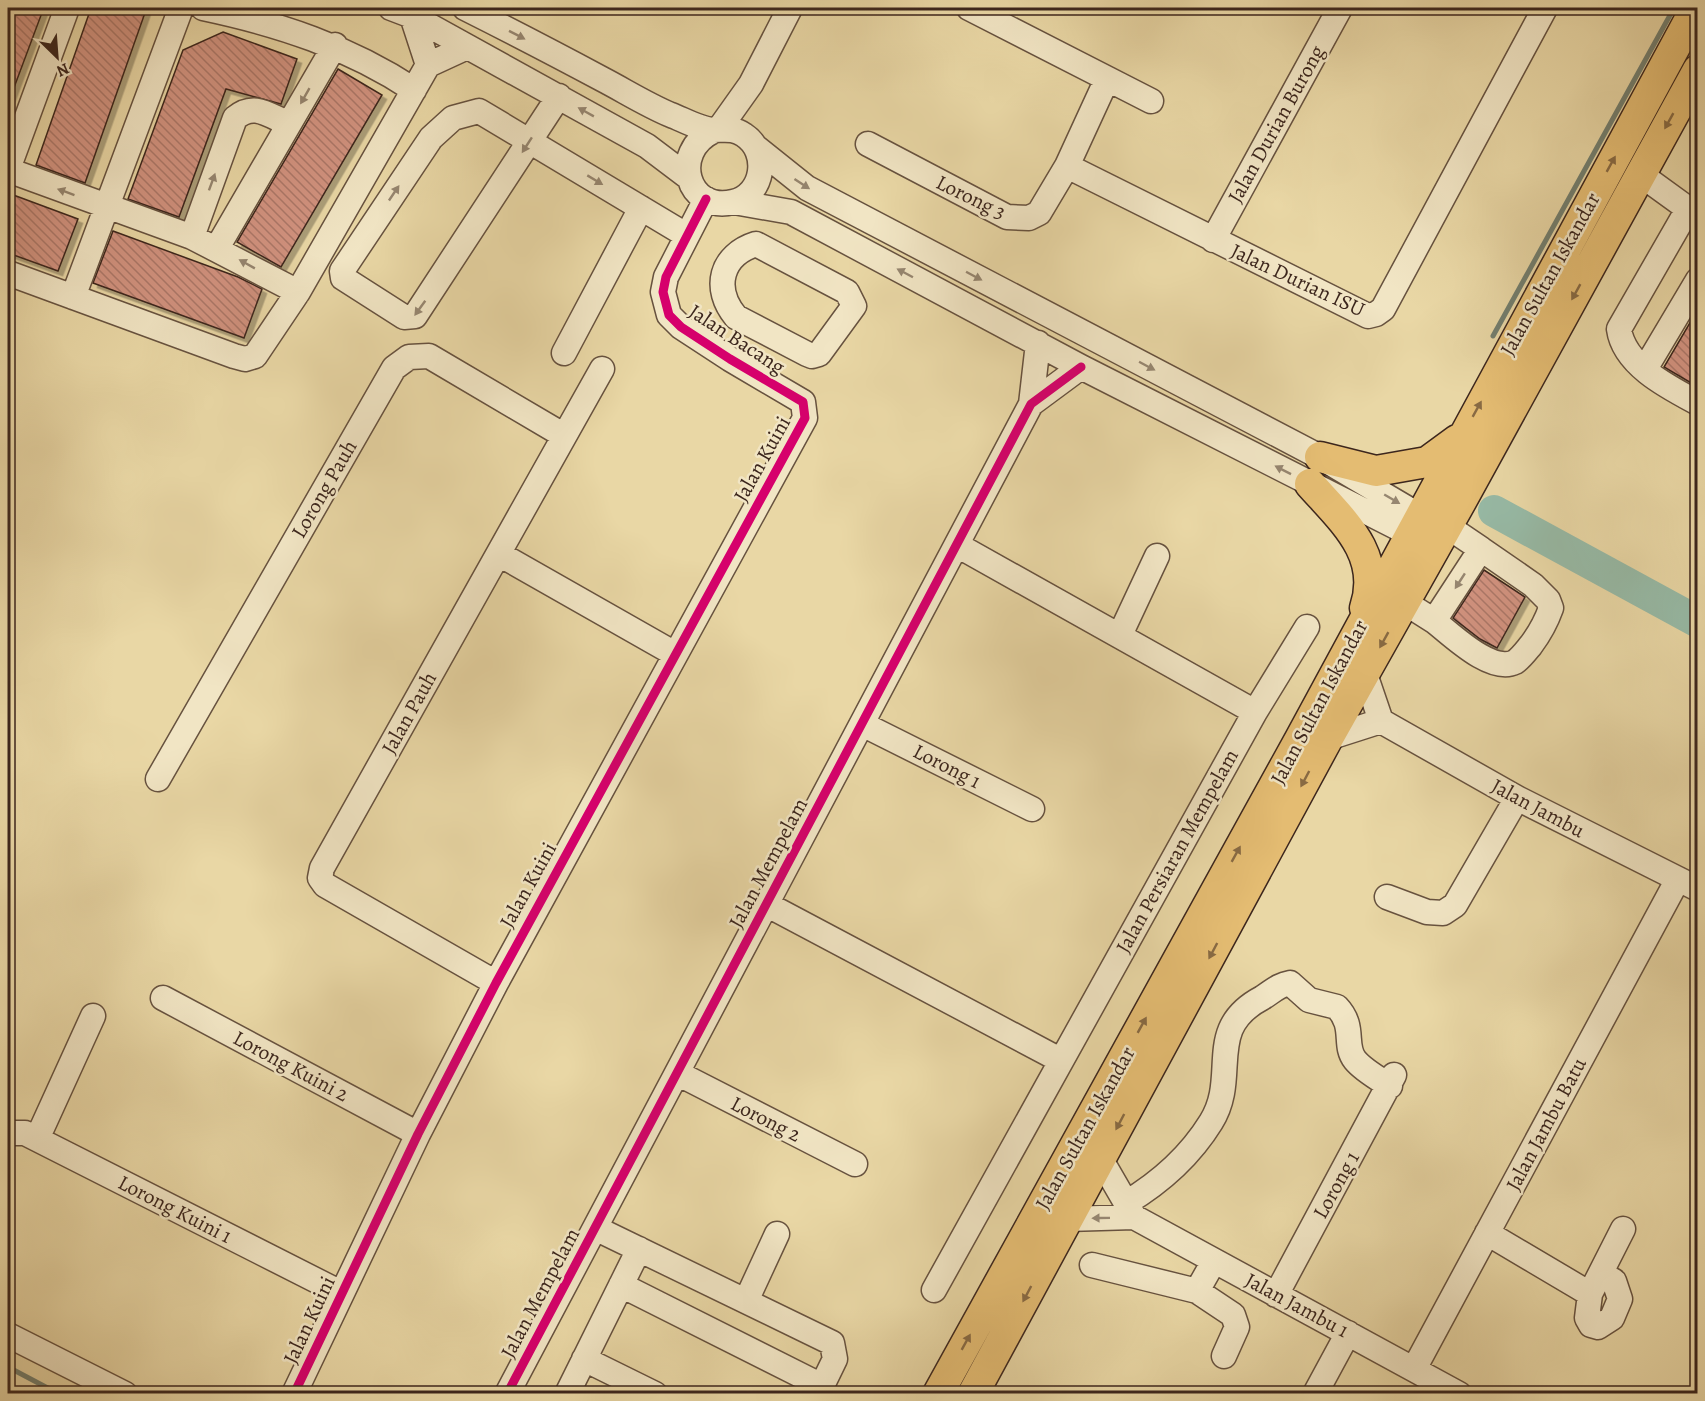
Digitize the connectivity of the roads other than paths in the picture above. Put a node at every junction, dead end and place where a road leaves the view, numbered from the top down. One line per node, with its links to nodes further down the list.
1 (67, 8): 26 (street)
2 (181, 8): 31 (street)
3 (203, 8): 11 (street)
4 (465, 8): 21 (street, one-way to 21)
5 (790, 8): 16 (street)
6 (1340, 8): 36 (street, Jalan Durian Burong)
7 (1545, 8): 36 (street, Jalan Durian ISU)
8 (1696, 8): 53 (main road, Jalan Sultan Iskandar, one-way to 8)
9 (983, 10): 15 (street)
10 (401, 12): 12 (street); 13 (street)
11 (335, 45): 17 (street); 20 (street, one-way to 20)
12 (467, 47): 13 (street); 18 (street)
13 (428, 65): 17 (street)
14 (1698, 69): 27 (main road, one-way to 27)
15 (1107, 79): 19 (street); 25 (street, Lorong 3)
16 (751, 84): 21 (street); 24 (street)
17 (414, 90): 40 (street)
18 (559, 96): 22 (street); 28 (street, one-way to 18)
19 (1151, 101)
20 (289, 124): 35 (street, one-way to 20); 37 (street)
21 (716, 130): 24 (street); 28 (street)
22 (530, 141): 22 (street, one-way to 22); 32 (street, one-way to 32)
23 (868, 144): 25 (street, Lorong 3)
24 (755, 145): 30 (street); 54 (street, one-way to 54)
25 (1067, 166): 36 (street, Jalan Durian ISU)
26 (8, 170): 31 (street, one-way to 26)
27 (1640, 174): 33 (street); 56 (main road, one-way to 56)
28 (688, 177): 29 (street)
29 (706, 199): 30 (street); 34 (street, Jalan Bacang)
30 (734, 202): 43 (street, one-way to 30)
31 (107, 207): 35 (street); 41 (street)
32 (641, 208): 34 (street); 44 (street)
33 (1693, 212): 48 (street)
34 (686, 235): 45 (street, Jalan Bacang)
35 (192, 237): 37 (street)
36 (1213, 240)
37 (217, 248): 40 (street, one-way to 37)
38 (8, 273): 41 (street)
39 (1698, 280): 48 (street)
40 (298, 292): 41 (street)
41 (73, 297)
42 (749, 324): 42 (street); 45 (street)
43 (1038, 343): 46 (street); 51 (street)
44 (564, 352)
45 (730, 359): 49 (street, Jalan Bacang)
46 (1081, 367): 51 (street, Jalan Mempelam); 55 (street, one-way to 46)
47 (602, 369): 52 (street, Jalan Pauh)
48 (1646, 369): 50 (street)
49 (803, 402): 66 (street, Jalan Kuini)
50 (1698, 403)
51 (1032, 404): 57 (street, Jalan Mempelam)
52 (563, 435): 59 (street, Jalan Pauh); 72 (street, Lorong Pauh)
53 (1463, 435): 54 (main road); 56 (main road, Jalan Sultan Iskandar)
54 (1320, 457): 56 (street, one-way to 56)
55 (1310, 484): 56 (street); 64 (main road)
56 (1433, 523): 58 (street); 61 (main road); 64 (main road, Jalan Sultan Iskandar)
57 (957, 545): 65 (street); 70 (street, Jalan Mempelam)
58 (1481, 549): 62 (street, one-way to 62); 62 (street)
59 (499, 554): 66 (street); 78 (street, Jalan Pauh)
60 (1157, 556): 65 (street)
61 (1404, 602): 62 (street); 67 (main road, one-way to 67)
62 (1434, 621)
63 (1307, 627): 68 (street, Jalan Persiaran Mempelam)
64 (1356, 634): 114 (main road, Jalan Sultan Iskandar, one-way to 64)
65 (1120, 635): 68 (street)
66 (675, 654): 78 (street, Jalan Kuini)
67 (1365, 674): 69 (street); 71 (main road)
68 (1255, 712): 81 (street, Jalan Persiaran Mempelam)
69 (1382, 721): 71 (street); 73 (street, Jalan Jambu)
70 (862, 724): 74 (street, Lorong 1); 77 (street, Jalan Mempelam)
71 (1328, 738): 86 (main road, one-way to 86)
72 (158, 778)
73 (1517, 798): 75 (street, Jalan Jambu); 76 (street)
74 (1032, 809)
75 (1688, 884): 92 (street, Jalan Jambu Batu)
76 (1387, 897)
77 (766, 904): 81 (street); 82 (street, Jalan Mempelam)
78 (496, 983): 84 (street, Jalan Kuini)
79 (164, 998): 84 (street, Lorong Kuini 2)
80 (93, 1016): 85 (street)
81 (1060, 1060): 98 (street, Jalan Persiaran Mempelam)
82 (677, 1073): 87 (street, Lorong 2); 90 (street, Jalan Mempelam)
83 (8, 1133): 85 (street, Lorong Kuini 1)
84 (418, 1134): 100 (street, Jalan Kuini)
85 (37, 1139): 100 (street, Lorong Kuini 1)
86 (1100, 1158): 88 (street); 89 (main road)
87 (855, 1164)
88 (1130, 1210): 89 (street, one-way to 89); 95 (street, Jalan Jambu 1); 101 (street, Lorong 1)
89 (1067, 1219): 115 (main road, one-way to 115)
90 (595, 1228): 94 (street); 111 (street, Jalan Mempelam)
91 (1623, 1229): 92 (street)
92 (1487, 1233): 107 (street, Jalan Jambu Batu)
93 (777, 1234): 102 (street)
94 (639, 1249): 97 (street); 102 (street)
95 (1214, 1261): 99 (street); 101 (street, Jalan Jambu 1)
96 (1092, 1265): 99 (street)
97 (621, 1285): 106 (street); 108 (street)
98 (934, 1290)
99 (1197, 1291): 105 (street)
100 (341, 1293): 110 (street, Jalan Kuini)
101 (1276, 1295): 103 (street, Jalan Jambu 1)
102 (746, 1301): 108 (street)
103 (1348, 1333): 107 (street, Jalan Jambu 1); 116 (street)
104 (8, 1335): 109 (street)
105 (1224, 1356)
106 (584, 1359): 112 (street); 113 (street)
107 (1414, 1369): 117 (street, Jalan Jambu 1)
108 (820, 1390)
109 (125, 1394)
110 (294, 1394)
111 (507, 1394)
112 (567, 1394)
113 (655, 1394)
114 (938, 1394)
115 (973, 1394)
116 (1316, 1394)
117 (1459, 1394)

